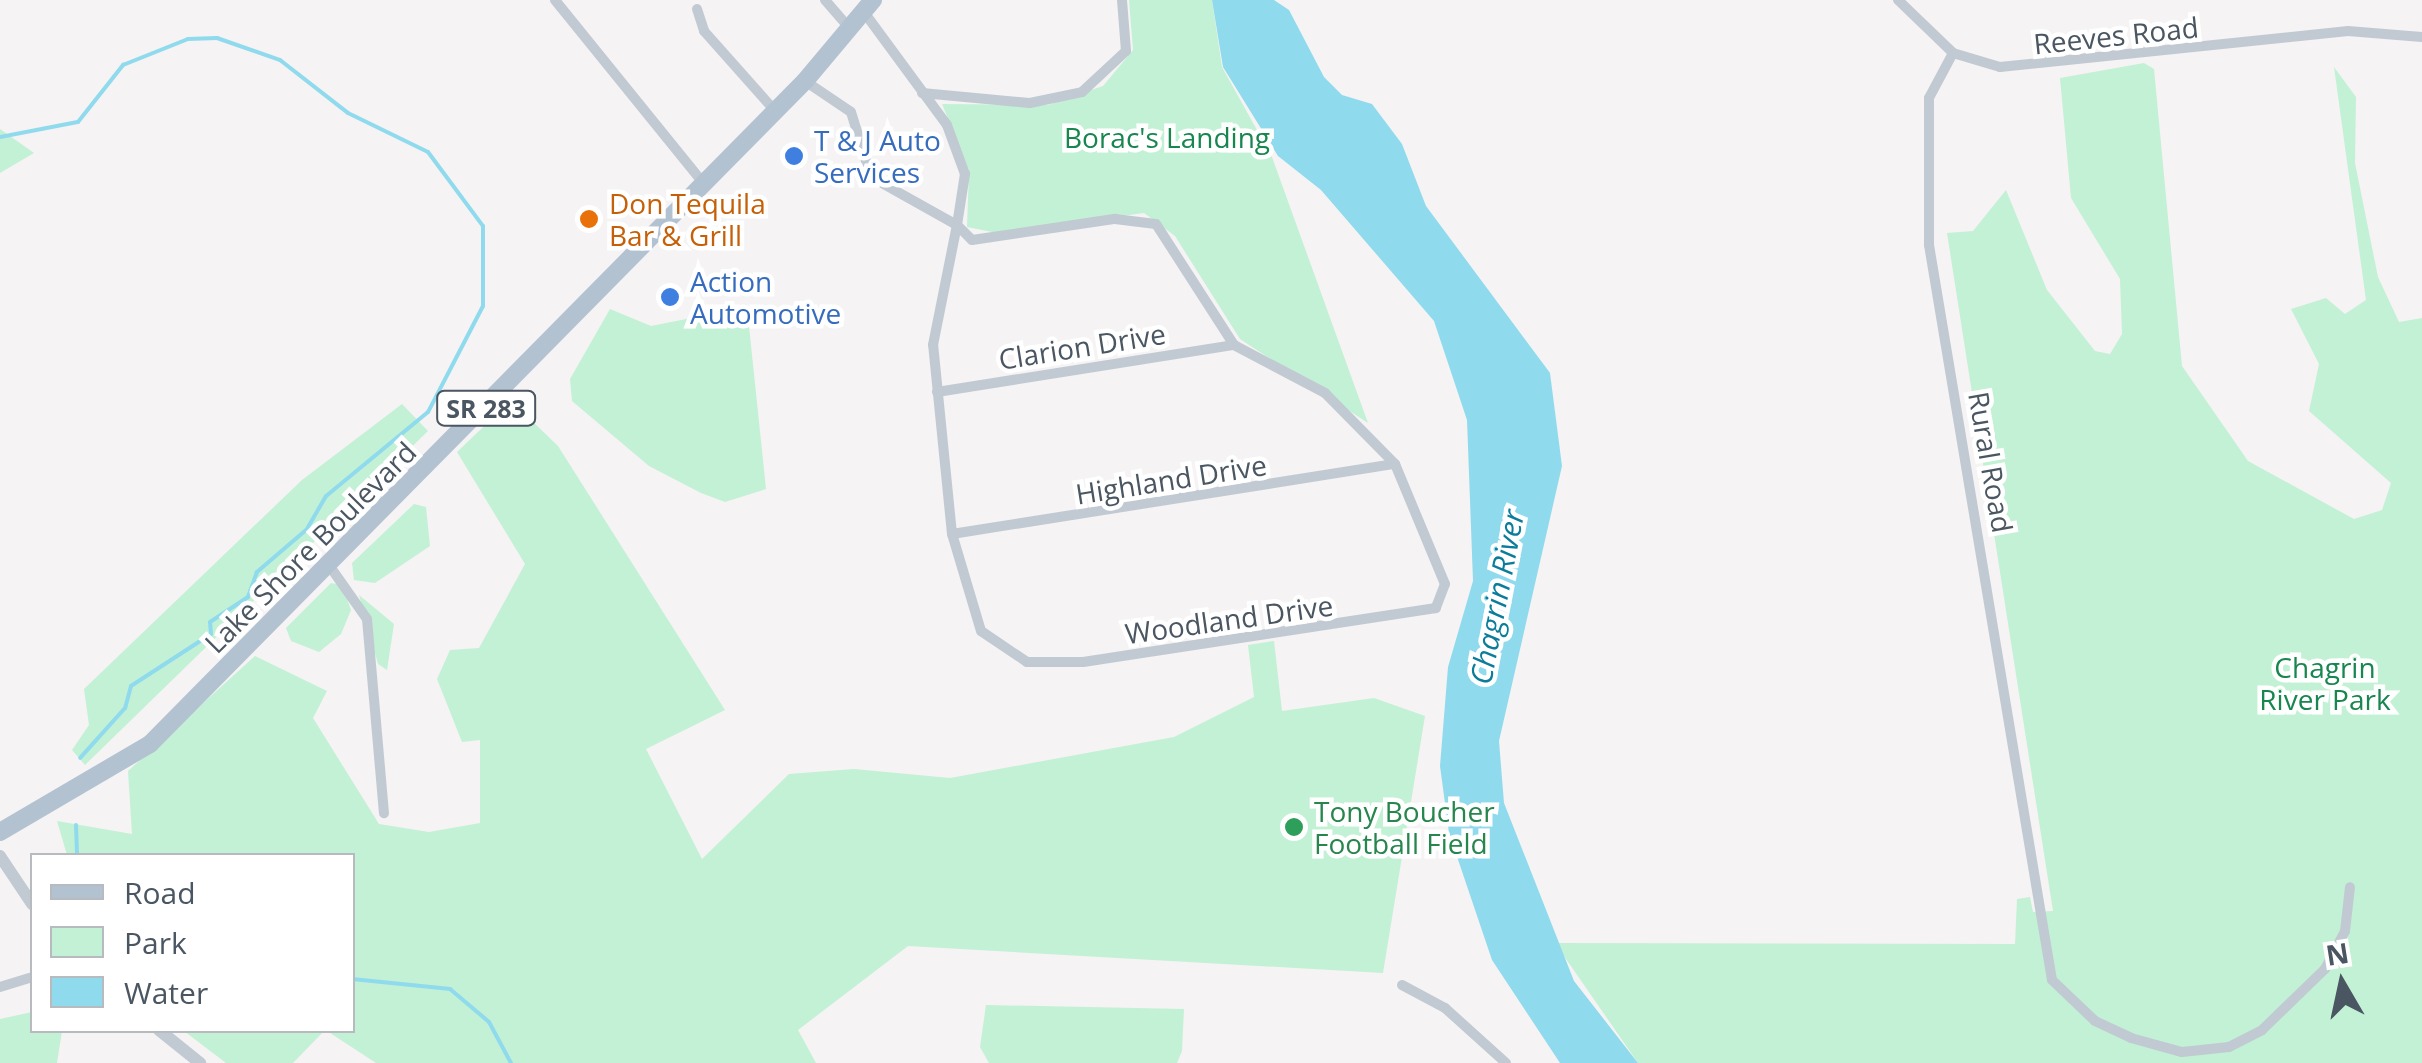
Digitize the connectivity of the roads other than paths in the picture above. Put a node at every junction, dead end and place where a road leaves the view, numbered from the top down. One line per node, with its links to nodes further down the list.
1 (554, 0): 13 (street)
2 (825, 0): 7 (street)
3 (1122, 0): 11 (street)
4 (1898, 0): 9 (street)
5 (868, 6): 7 (main road, Lake Shore Boulevard / SR 283); 11 (street)
6 (697, 8): 12 (street)
7 (850, 29): 10 (main road, Lake Shore Boulevard / SR 283)
8 (2422, 37): 9 (street, Reeves Road)
9 (1953, 53): 23 (street, Rural Road)
10 (805, 81): 12 (main road, Lake Shore Boulevard / SR 283); 14 (street)
11 (922, 94): 14 (street)
12 (775, 111): 13 (main road, Lake Shore Boulevard / SR 283)
13 (704, 184): 19 (main road, Lake Shore Boulevard / SR 283)
14 (958, 225): 15 (street); 16 (street)
15 (1234, 345): 16 (street, Clarion Drive); 17 (street)
16 (938, 392): 18 (street)
17 (1395, 464): 18 (street, Highland Drive); 18 (street, Woodland Drive)
18 (952, 534)
19 (331, 568): 20 (street); 21 (main road, Lake Shore Boulevard / SR 283)
20 (384, 813)
21 (0, 832)
22 (0, 856): 24 (street)
23 (2350, 887)
24 (30, 901)
25 (30, 979): 27 (street)
26 (1402, 985): 30 (street)
27 (0, 988)
28 (162, 1033): 29 (street)
29 (200, 1063)
30 (1506, 1063)

